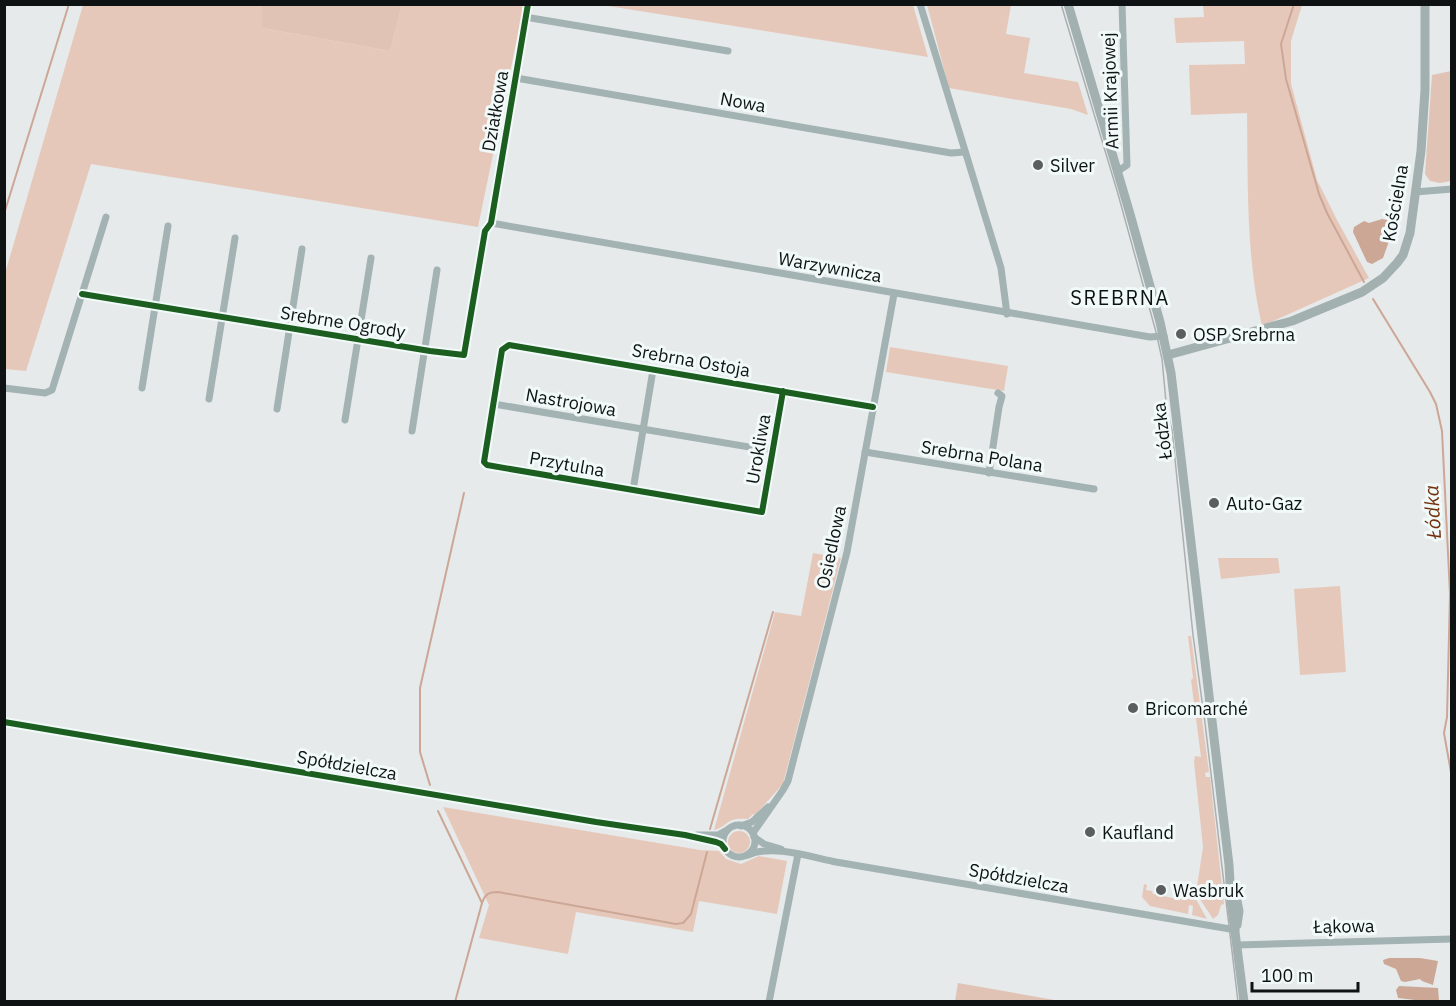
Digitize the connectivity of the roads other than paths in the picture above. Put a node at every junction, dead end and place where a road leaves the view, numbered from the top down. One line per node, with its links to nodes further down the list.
1 (528, 4): 6 (street, Działkowa)
2 (920, 4): 9 (street)
3 (1068, 4): 10 (main road, Łódzka)
4 (1122, 4): 10 (street, Armii Krajowej)
5 (1425, 4): 12 (main road, Kościelna)
6 (525, 17): 7 (street); 8 (street, Działkowa)
7 (728, 51)
8 (516, 78): 9 (street, Nowa); 14 (street, Działkowa)
9 (965, 152): 23 (street)
10 (1118, 171): 26 (main road, Łódzka)
11 (1452, 189): 12 (street)
12 (1415, 192): 30 (main road, Kościelna)
13 (106, 217): 20 (street)
14 (491, 223): 21 (street, Warzywnicza); 29 (street, Srebrne Ogrody)
15 (168, 226): 22 (street)
16 (235, 238): 24 (street)
17 (302, 249): 25 (street)
18 (370, 258): 27 (street)
19 (437, 270): 29 (street)
20 (82, 294): 22 (street, Srebrne Ogrody); 32 (street)
21 (894, 294): 23 (street, Warzywnicza); 38 (street, Osiedlowa)
22 (155, 306): 24 (street, Srebrne Ogrody); 33 (street)
23 (1007, 314): 26 (street, Warzywnicza)
24 (223, 317): 25 (street, Srebrne Ogrody); 36 (street)
25 (289, 328): 27 (street, Srebrne Ogrody); 39 (street)
26 (1164, 336): 30 (main road, Łódzka)
27 (358, 340): 29 (street, Srebrne Ogrody); 40 (street)
28 (504, 347): 31 (street, Srebrna Ostoja); 37 (street, Przytulna)
29 (424, 350): 42 (street)
30 (1168, 355): 60 (main road, Łódzka)
31 (653, 370): 34 (street, Srebrna Ostoja); 41 (street)
32 (4, 388)
33 (142, 388)
34 (783, 391): 38 (street, Srebrna Ostoja); 43 (street, Urokliwa)
35 (998, 393): 45 (street)
36 (209, 399)
37 (494, 404): 41 (street, Nastrojowa); 47 (street, Przytulna)
38 (873, 406): 44 (street, Osiedlowa)
39 (277, 409)
40 (345, 420)
41 (643, 429): 43 (street, Nastrojowa); 47 (street)
42 (412, 431)
43 (773, 451): 48 (street, Urokliwa)
44 (865, 452): 45 (street, Srebrna Polana); 50 (street, Osiedlowa)
45 (989, 473): 46 (street, Srebrna Polana)
46 (1094, 489)
47 (633, 490): 48 (street, Przytulna)
48 (762, 512)
49 (4, 722): 54 (street, Spółdzielcza)
50 (776, 800): 51 (street, Osiedlowa); 52 (street, Osiedlowa)
51 (761, 823): 55 (street, Osiedlowa); 56 (street)
52 (741, 825): 53 (street); 55 (street)
53 (730, 828): 54 (street); 57 (street)
54 (685, 835): 57 (street)
55 (754, 835): 56 (street); 59 (street)
56 (767, 844): 58 (street)
57 (725, 849): 59 (street)
58 (795, 853): 59 (street); 60 (street, Spółdzielcza); 63 (street)
59 (748, 855)
60 (1236, 930): 62 (main road, Łódzka)
61 (1452, 939): 62 (street, Łąkowa)
62 (1238, 945): 64 (main road, Łódzka)
63 (768, 1002)
64 (1244, 1002)

